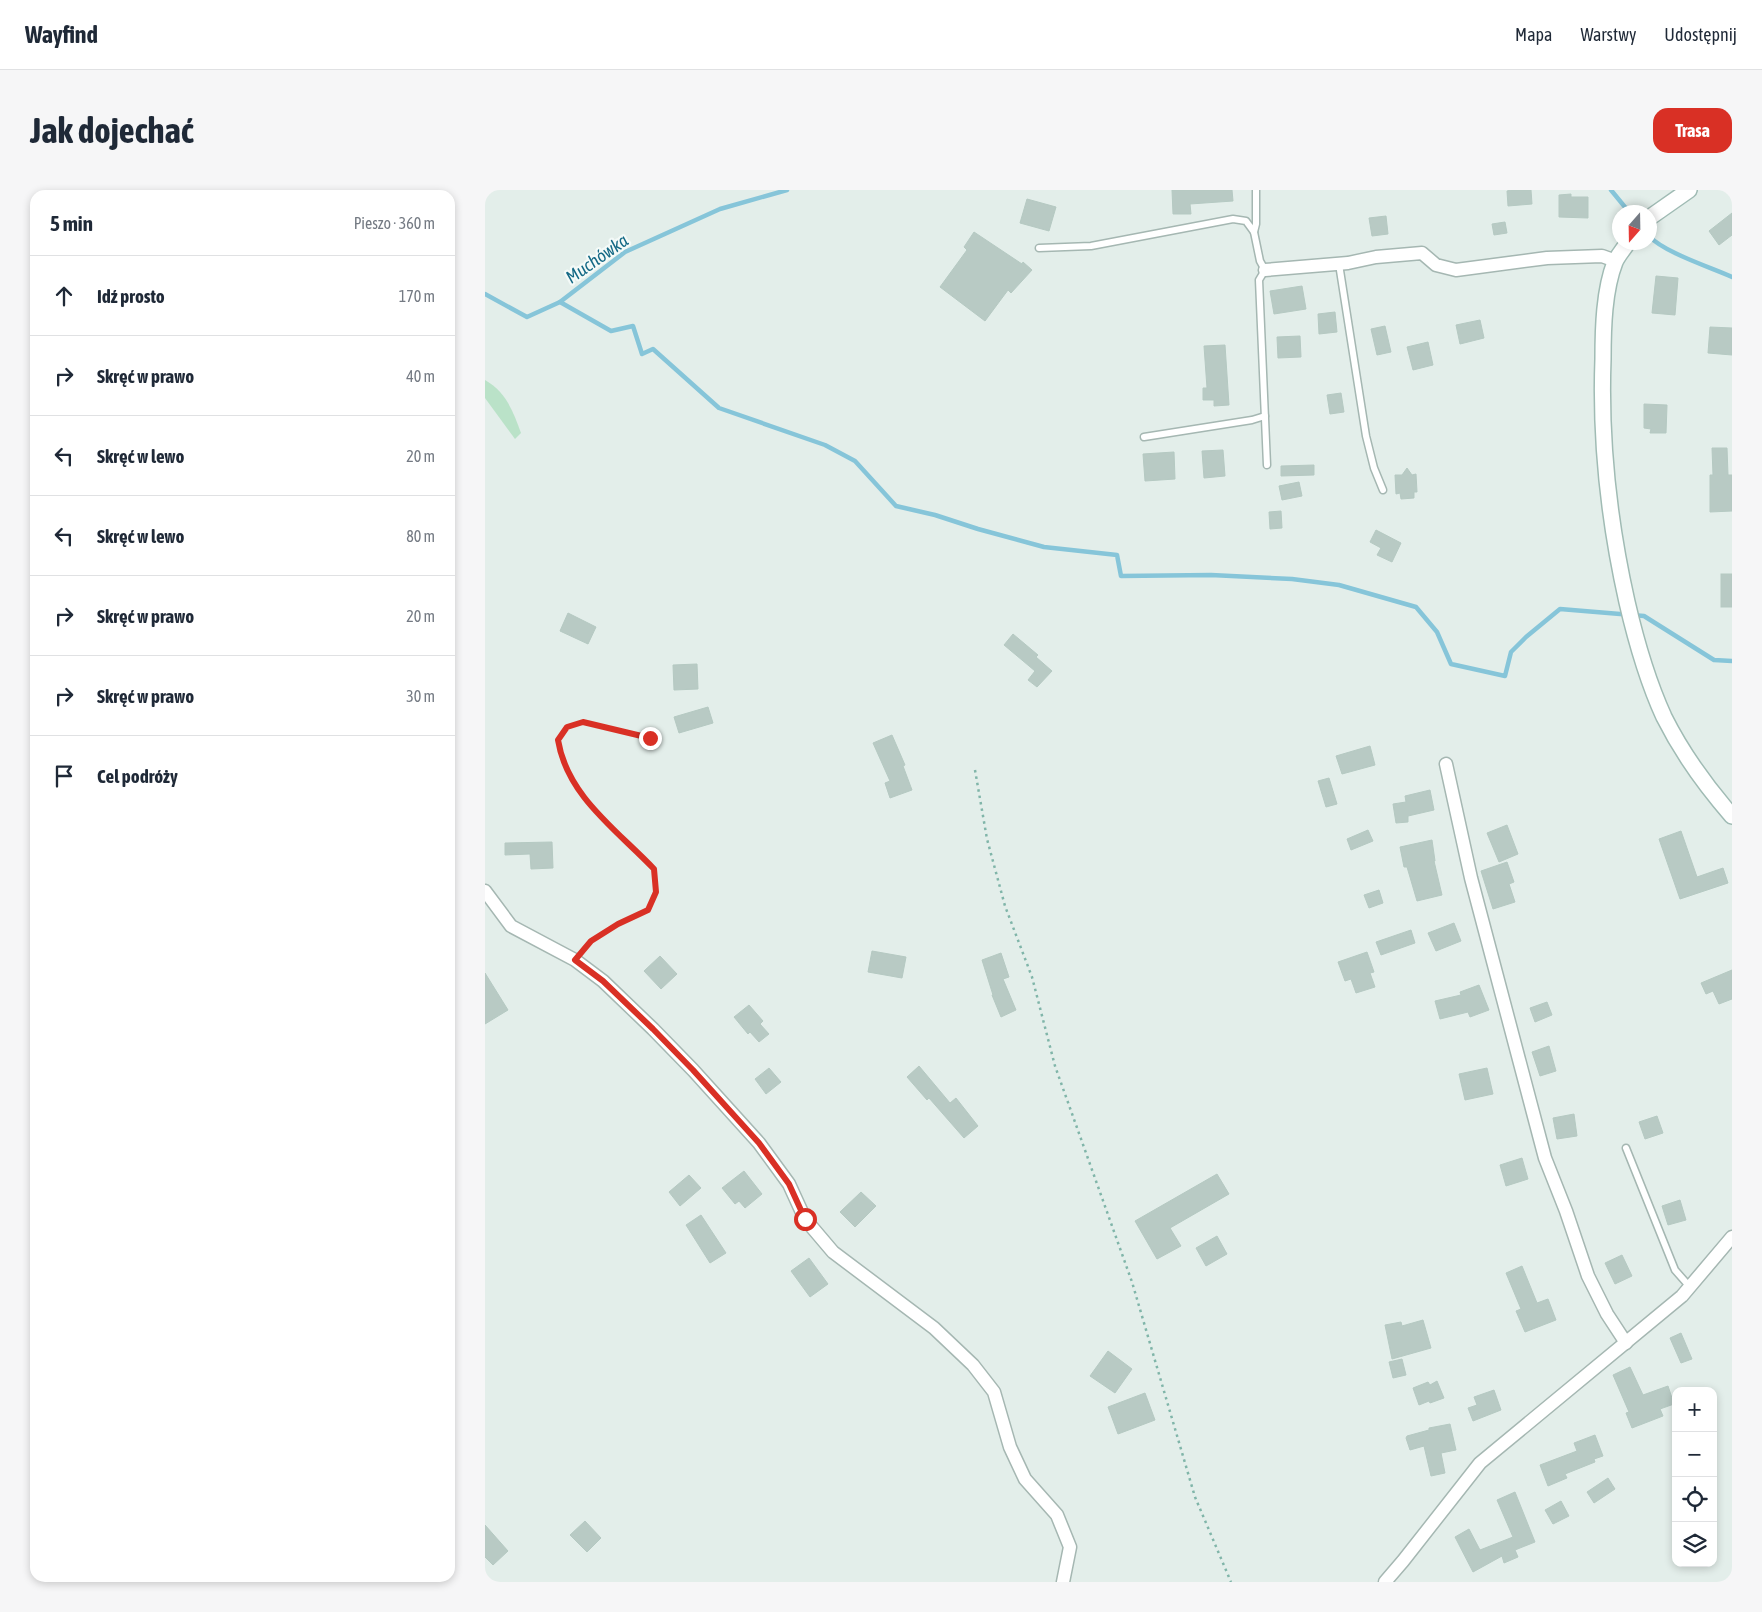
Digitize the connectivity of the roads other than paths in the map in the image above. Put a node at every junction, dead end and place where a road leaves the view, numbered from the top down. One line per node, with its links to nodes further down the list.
1 (1256, 190): 4 (lane)
2 (1689, 190): 3 (main road)
3 (1657, 212)
4 (1255, 232): 5 (lane); 9 (lane)
5 (1039, 248)
6 (1622, 250): 7 (main road)
7 (1616, 261): 8 (street); 15 (main road)
8 (1339, 264): 9 (street); 13 (lane)
9 (1265, 270): 10 (lane)
10 (1265, 416): 11 (lane); 12 (lane)
11 (1145, 437)
12 (1267, 465)
13 (1383, 490)
14 (1447, 764): 20 (street)
15 (1732, 816)
16 (485, 891): 21 (street)
17 (1626, 1148): 19 (lane)
18 (1732, 1237): 19 (street)
19 (1690, 1287): 20 (street)
20 (1625, 1343): 22 (street)
21 (1063, 1582)
22 (1385, 1582)

